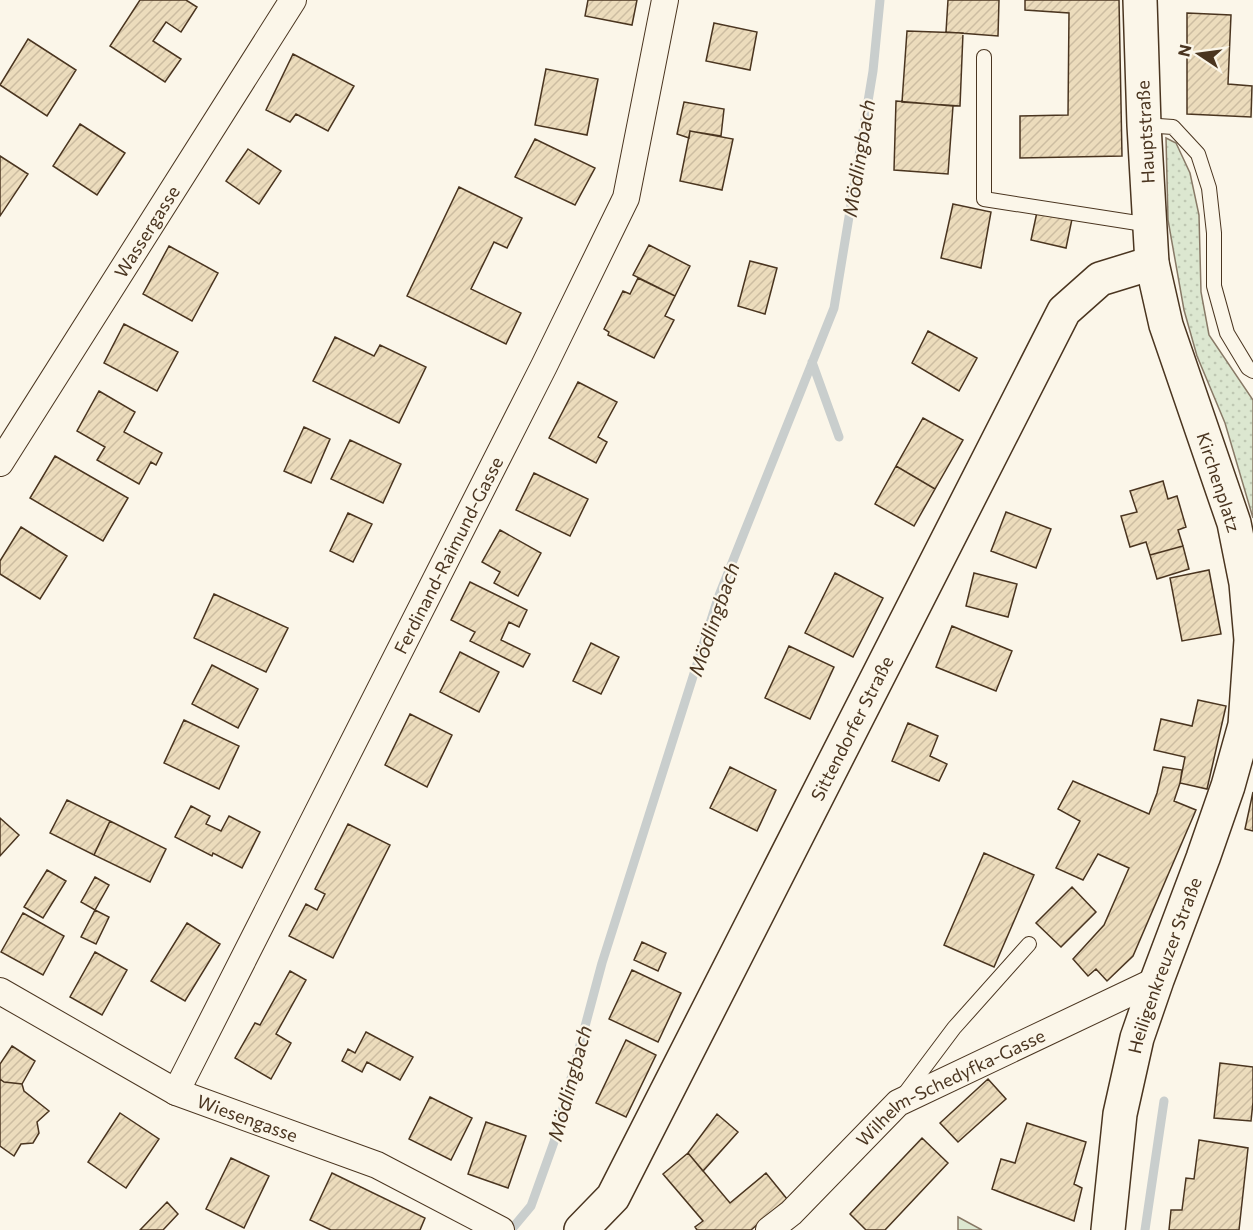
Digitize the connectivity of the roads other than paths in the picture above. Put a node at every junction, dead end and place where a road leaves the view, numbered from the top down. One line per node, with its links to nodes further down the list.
1 (293, 0): 9 (street, Wassergasse)
2 (665, 0): 14 (street, Ferdinand-Raimund-Gasse)
3 (1140, 0): 5 (main road, Hauptstraße)
4 (984, 57): 6 (lane)
5 (1144, 125): 6 (main road, Hauptstraße); 8 (lane)
6 (1150, 225): 7 (main road, Hauptstraße)
7 (1152, 263): 10 (main road, Kirchenplatz); 17 (main road, Sittendorfer Straße)
8 (1253, 371)
9 (0, 463)
10 (1249, 704): 12 (main road, Heiligenkreuzer Straße)
11 (1029, 944): 15 (lane)
12 (1157, 980): 15 (street, Wilhelm-Schedyfka-Gasse); 19 (main road, Heiligenkreuzer Straße)
13 (0, 991): 14 (street, Wiesengasse)
14 (176, 1092): 16 (street, Wiesengasse)
15 (910, 1097): 18 (street, Wilhelm-Schedyfka-Gasse)
16 (496, 1228)
17 (581, 1230)
18 (769, 1230)
19 (1108, 1230)

